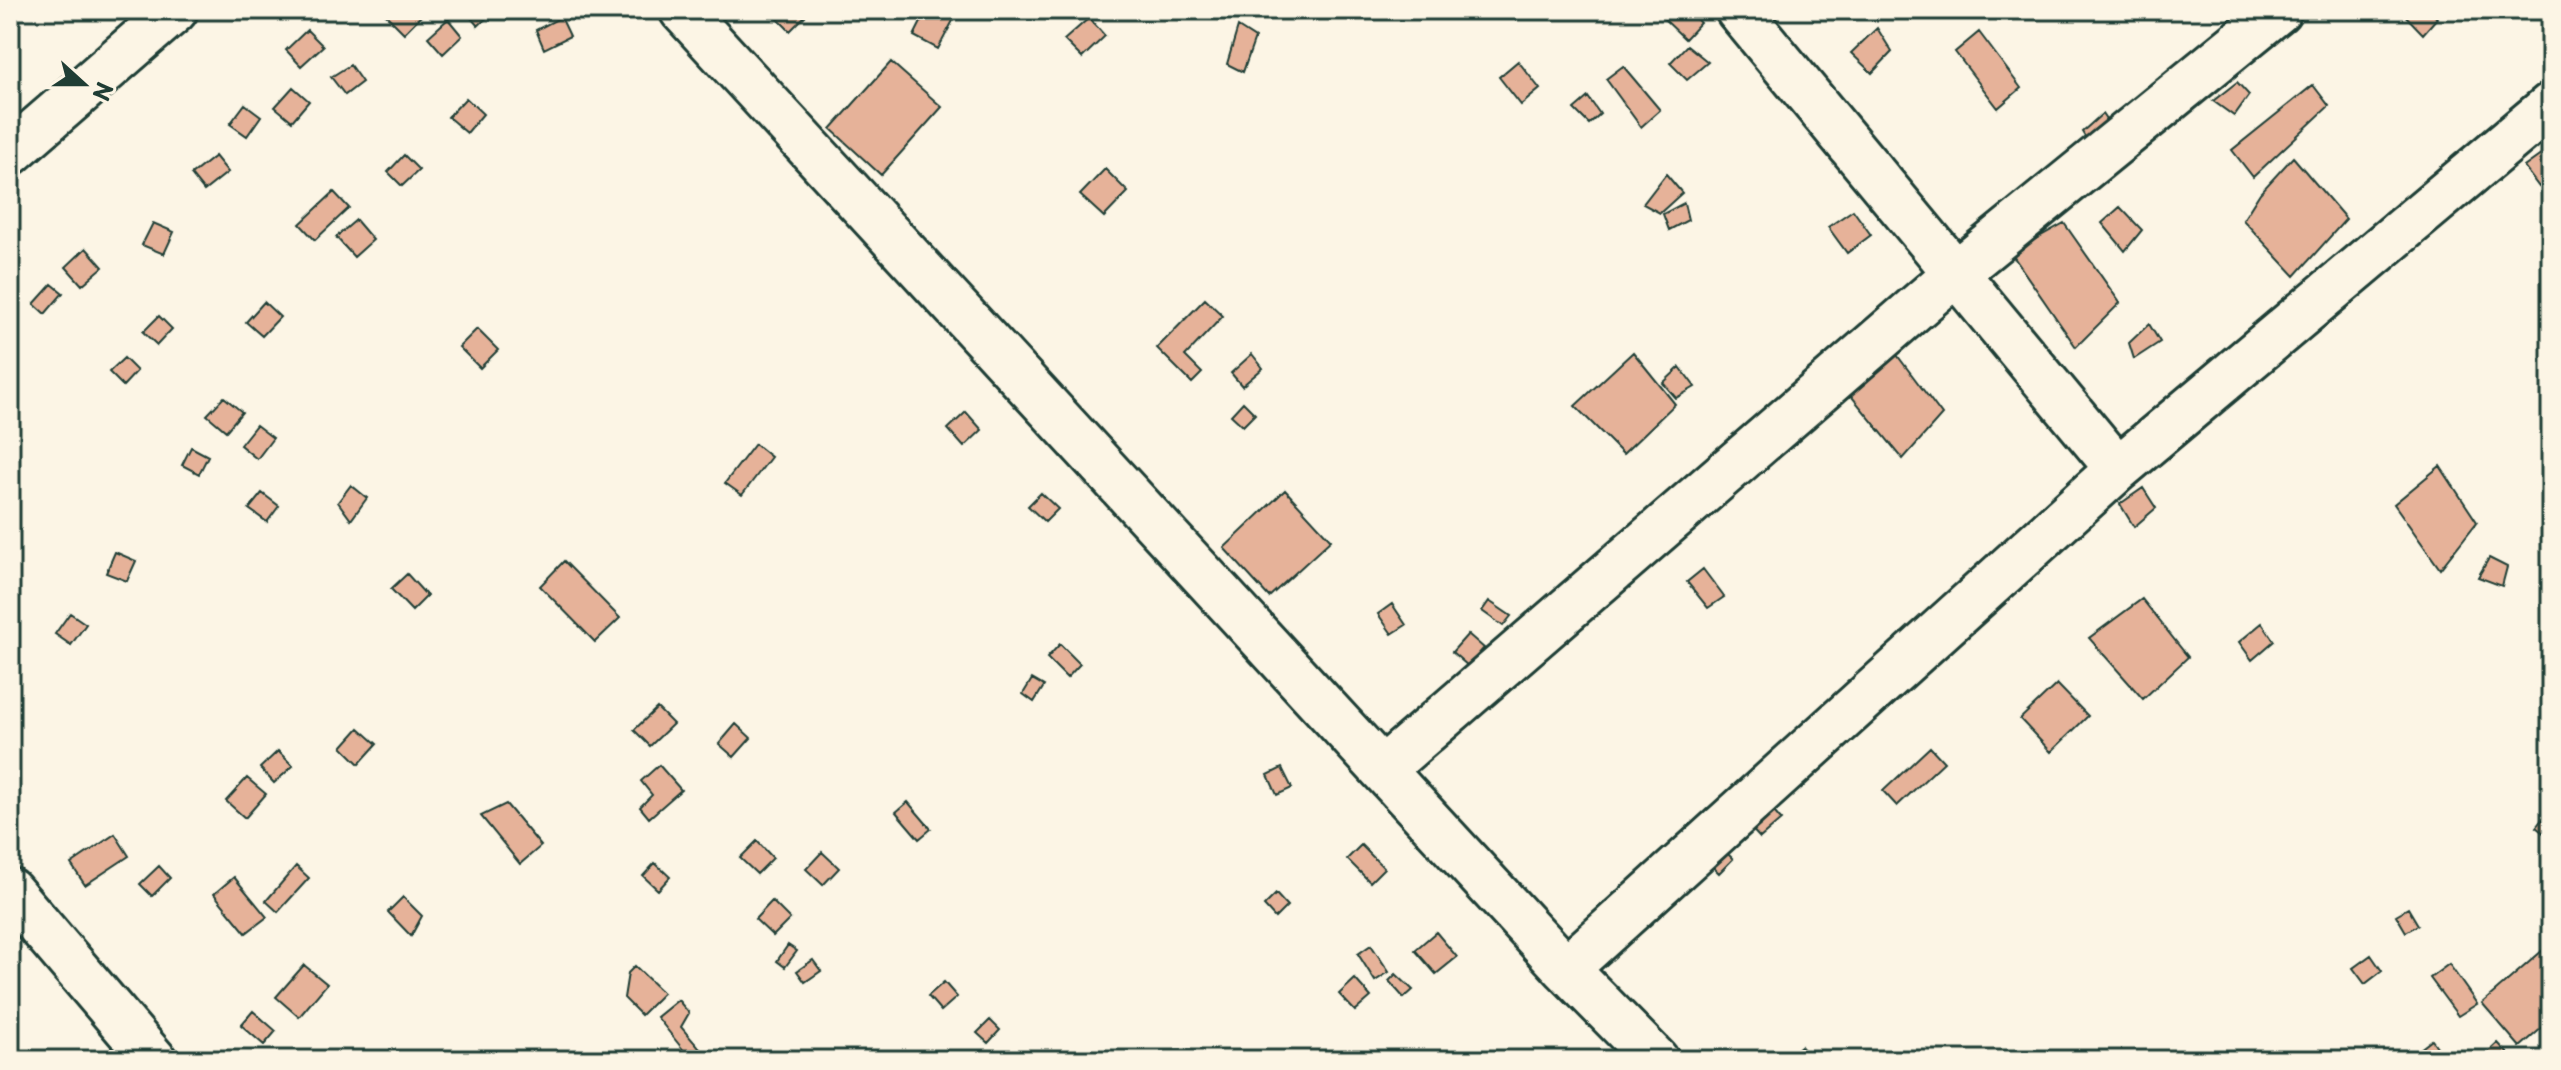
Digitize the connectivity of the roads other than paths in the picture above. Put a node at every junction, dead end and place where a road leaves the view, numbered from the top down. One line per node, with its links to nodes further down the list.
1 (175, 10): 6 (street)
2 (682, 10): 9 (street)
3 (1738, 10): 7 (street)
4 (2279, 10): 7 (street)
5 (2549, 111): 8 (street)
6 (10, 153)
7 (1956, 273): 8 (street); 9 (street)
8 (2118, 469): 11 (street)
9 (1383, 769): 11 (street)
10 (10, 891): 12 (street)
11 (1566, 969): 13 (street)
12 (154, 1060)
13 (1656, 1060)

